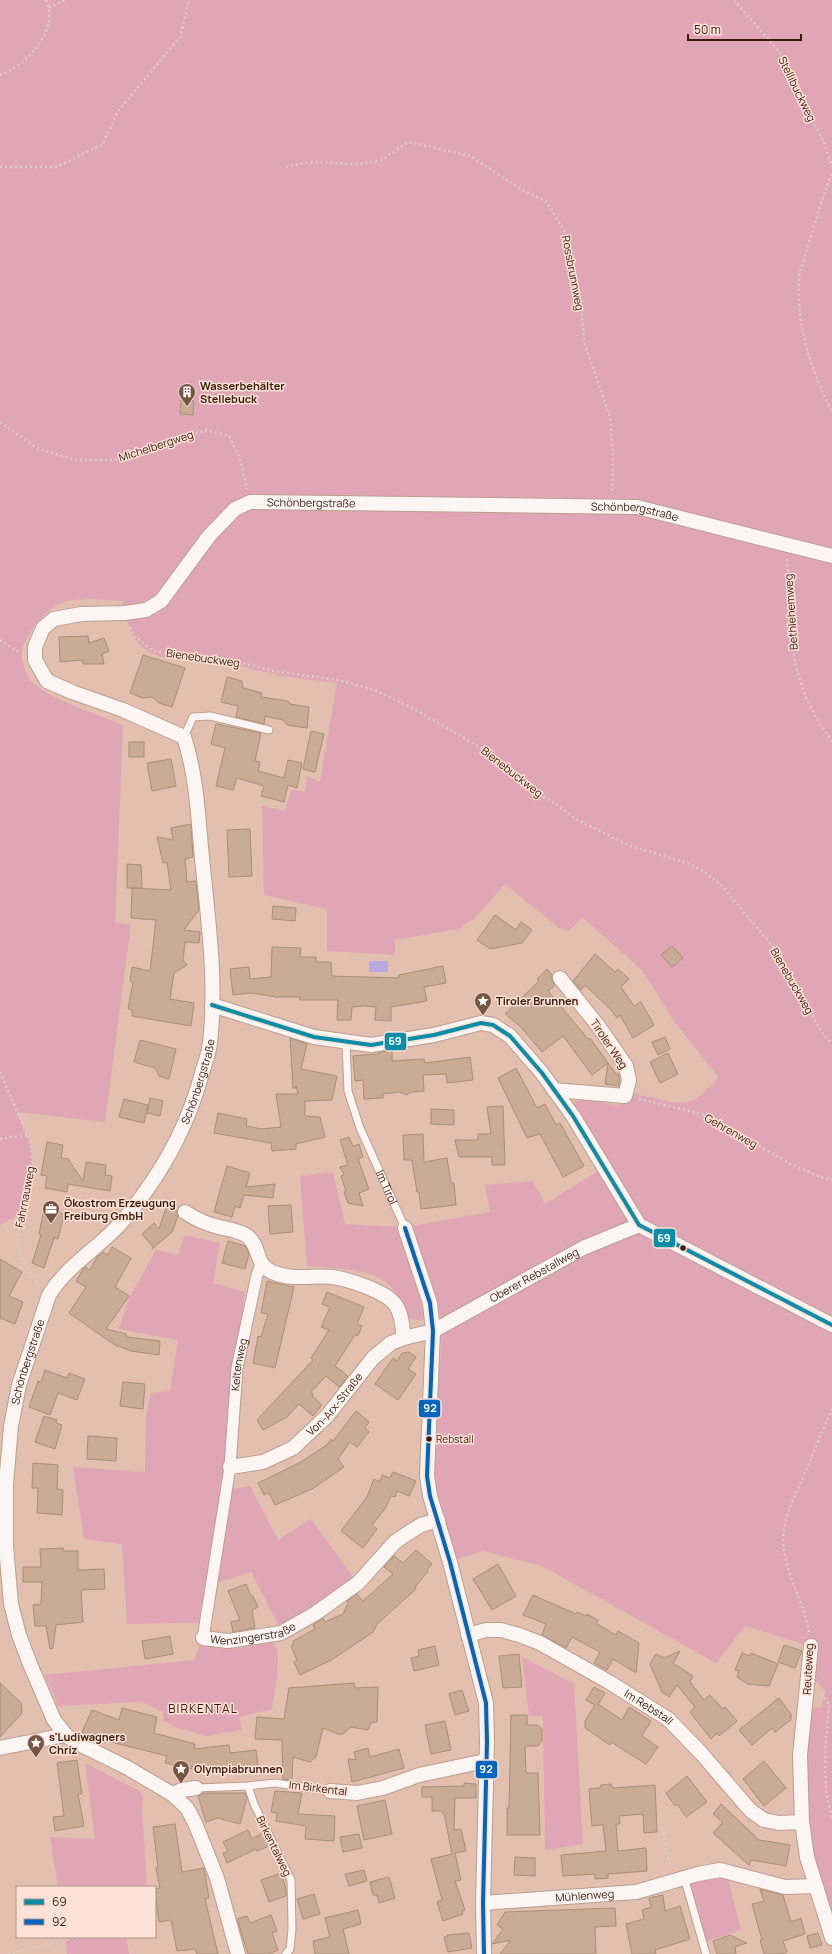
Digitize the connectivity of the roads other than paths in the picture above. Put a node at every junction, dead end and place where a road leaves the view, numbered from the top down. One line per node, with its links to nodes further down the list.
1 (832, 556): 3 (street, Schönbergstraße)
2 (269, 730): 3 (lane)
3 (184, 737): 5 (street, Schönbergstraße)
4 (560, 978): 7 (street, Tiroler Weg)
5 (212, 1005): 6 (street); 20 (street, Schönbergstraße)
6 (346, 1043): 7 (street); 10 (lane, Im Tirol)
7 (554, 1090): 9 (street)
8 (185, 1212): 11 (street)
9 (639, 1225): 12 (street); 13 (street, Oberer Rebstallweg)
10 (405, 1228): 13 (street, Im Tirol)
11 (261, 1264): 14 (street); 15 (street, Keltenweg)
12 (832, 1325)
13 (433, 1331): 14 (street, Von-Arx-Straße); 16 (street, Im Tirol)
14 (404, 1338): 15 (street, Von-Arx-Straße)
15 (230, 1467): 18 (street, Wenzingerstraße)
16 (438, 1520): 17 (street, Im Tirol); 18 (street, Wenzingerstraße)
17 (468, 1635): 22 (street, Im Tirol); 27 (street, Im Rebstall)
18 (203, 1638)
19 (811, 1646): 27 (street, Reuteweg)
20 (66, 1735): 21 (street); 26 (street, Schönbergstraße)
21 (0, 1748)
22 (485, 1761): 25 (street, Im Birkental); 30 (street, Im Tirol)
23 (248, 1786): 24 (lane, Im Birkental); 25 (lane, Im Birkental); 33 (lane, Birkentalweg)
24 (196, 1788): 26 (street, Im Birkental)
25 (330, 1791)
26 (172, 1794): 32 (street, Schönbergstraße)
27 (802, 1822): 29 (street, Reuteweg)
28 (680, 1879): 29 (street, Mühlenweg); 30 (street, Mühlenweg); 35 (lane)
29 (816, 1886): 31 (street, Reuteweg)
30 (483, 1904): 34 (street, Im Tirol)
31 (832, 1938)
32 (238, 1954)
33 (286, 1954)
34 (484, 1954)
35 (706, 1954)

